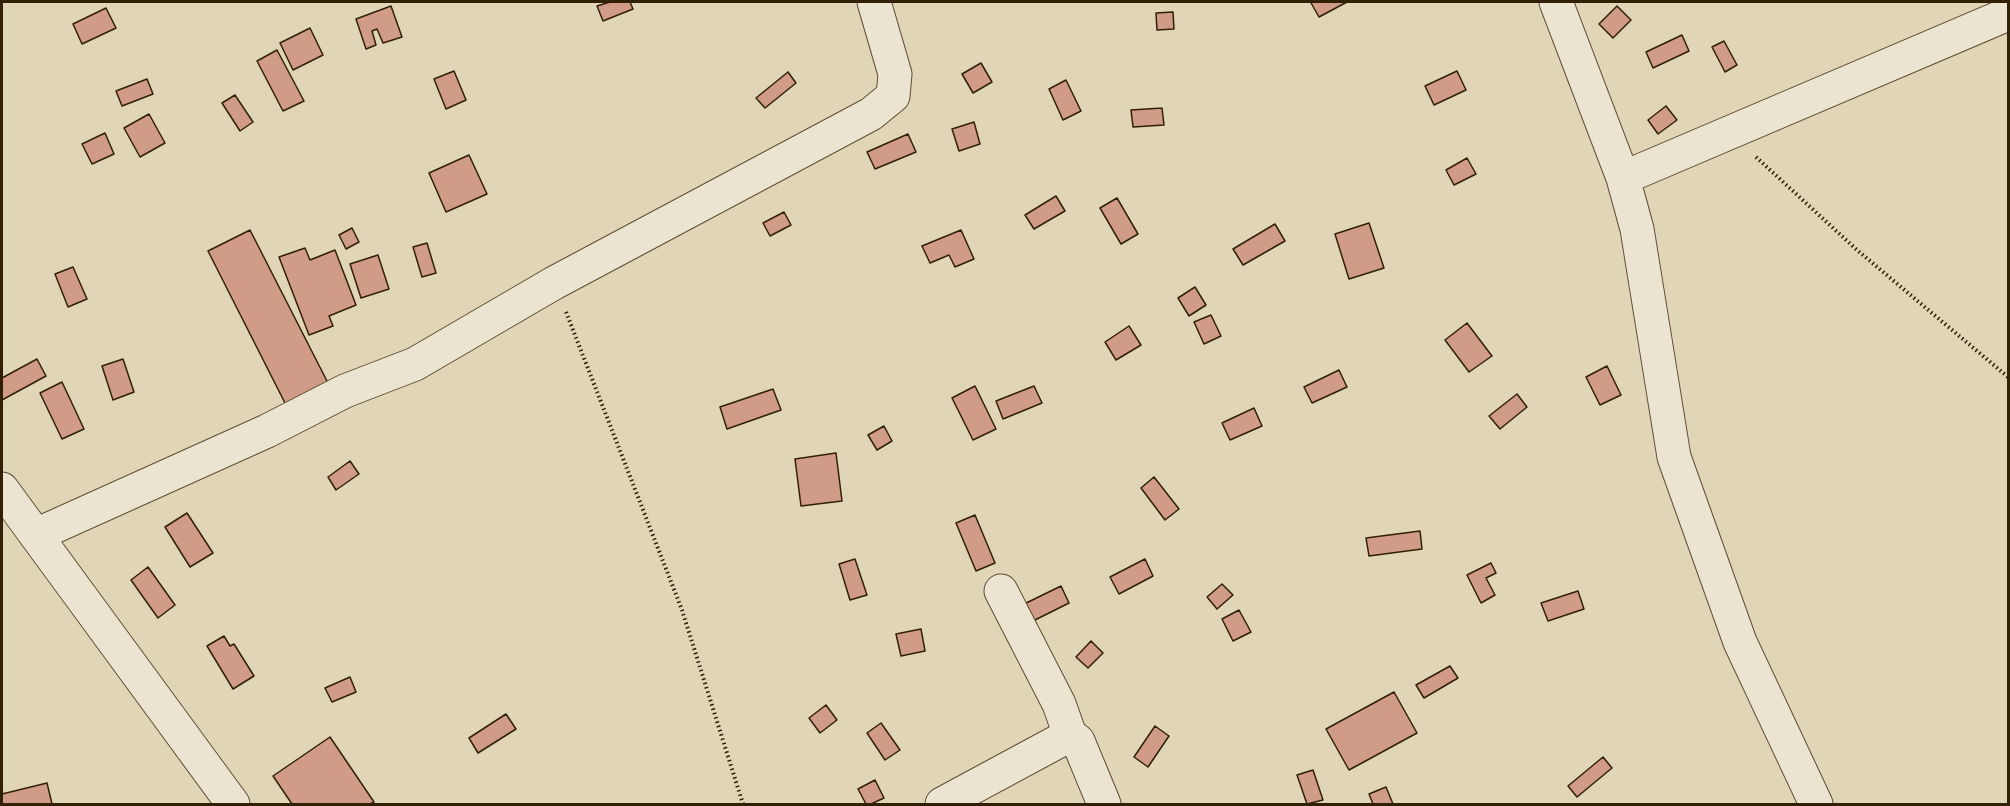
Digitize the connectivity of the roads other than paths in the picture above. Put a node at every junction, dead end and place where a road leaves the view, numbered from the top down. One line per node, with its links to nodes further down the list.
1 (874, 2): 6 (street)
2 (1556, 2): 4 (street)
3 (2008, 14): 4 (street)
4 (1623, 178): 12 (street)
5 (2, 489): 6 (street)
6 (36, 535): 9 (street)
7 (1001, 591): 8 (street)
8 (1070, 735): 10 (street); 11 (street)
9 (232, 804)
10 (942, 804)
11 (1104, 804)
12 (1816, 804)

